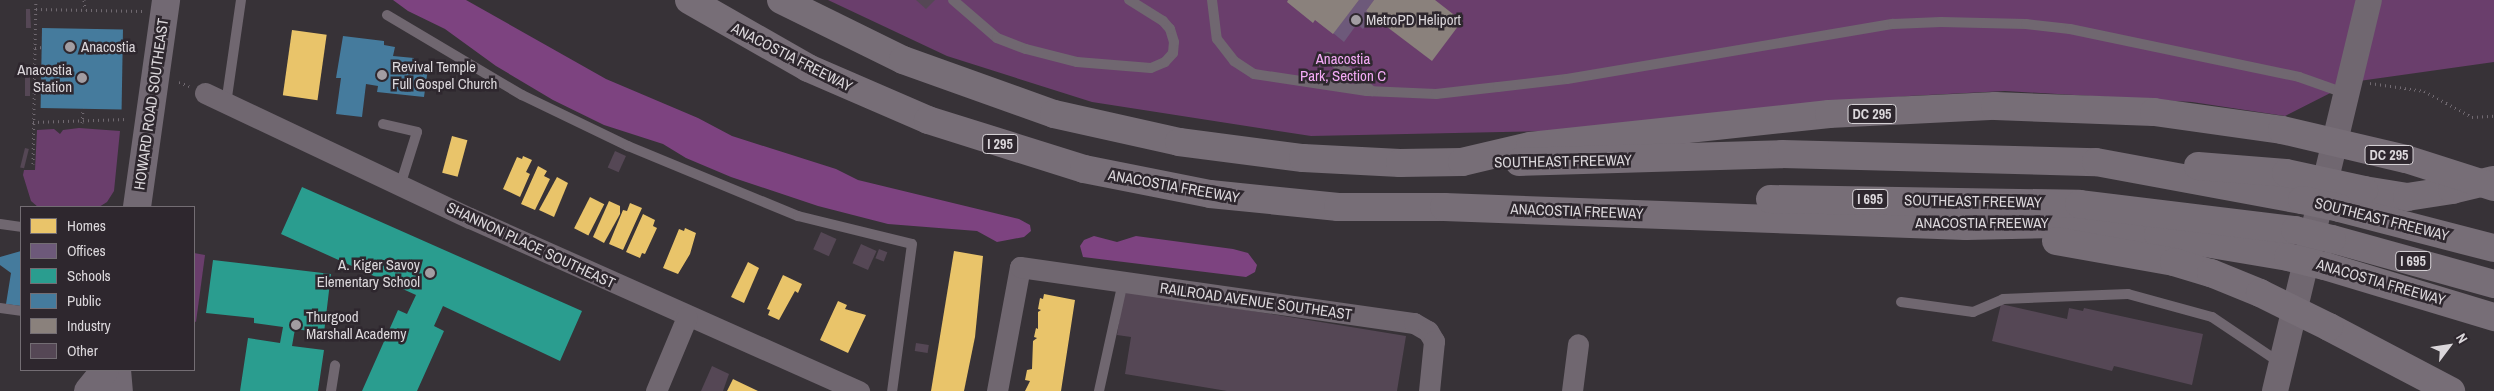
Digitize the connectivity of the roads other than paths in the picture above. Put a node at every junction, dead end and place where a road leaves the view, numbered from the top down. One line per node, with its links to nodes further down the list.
1 (241, 0): 16 (lane)
2 (689, 0): 24 (highway, ANACOSTIA FREEWAY / I 295)
3 (781, 0): 11 (highway)
4 (802, 0): 11 (highway)
5 (953, 0): 6 (lane)
6 (1129, 0)
7 (1212, 0): 14 (lane)
8 (2369, 0): 13 (street)
9 (155, 6): 23 (main road, HOWARD ROAD SOUTHEAST)
10 (387, 15): 48 (lane)
11 (845, 33): 18 (highway)
12 (1328, 57): 14 (lane)
13 (2355, 87): 14 (lane); 37 (street)
14 (1373, 91)
15 (206, 93): 16 (street, SHANNON PLACE SOUTHEAST)
16 (226, 104): 21 (street, SHANNON PLACE SOUTHEAST)
17 (383, 124): 21 (lane)
18 (1462, 162): 19 (highway, SOUTHEAST FREEWAY / I 695); 22 (highway, DC 295, bridge)
19 (2096, 162): 20 (highway, bridge); 28 (highway, SOUTHEAST FREEWAY / I 695, bridge)
20 (2494, 180)
21 (400, 186): 34 (street, SHANNON PLACE SOUTHEAST)
22 (2494, 187)
23 (137, 206)
24 (1444, 207): 26 (highway, ANACOSTIA FREEWAY); 30 (highway, SOUTHEAST FREEWAY / I 695, bridge)
25 (0, 224): 27 (lane)
26 (1966, 226): 35 (highway, ANACOSTIA FREEWAY, bridge); 54 (highway, bridge)
27 (20, 227)
28 (2494, 248)
29 (1123, 282): 49 (street, RAILROAD AVENUE SOUTHEAST); 50 (lane); 51 (street, RAILROAD AVENUE SOUTHEAST)
30 (2494, 284)
31 (1901, 302): 37 (lane)
32 (0, 308): 33 (lane)
33 (20, 311)
34 (687, 317): 46 (street); 47 (street, SHANNON PLACE SOUTHEAST)
35 (2494, 317)
36 (1578, 344): 52 (street)
37 (2282, 364): 53 (street)
38 (335, 365): 45 (lane)
39 (104, 371): 42 (main road)
40 (112, 371): 43 (main road)
41 (117, 371): 44 (main road)
42 (88, 391)
43 (105, 391)
44 (119, 391)
45 (331, 391)
46 (656, 391)
47 (859, 391)
48 (892, 391)
49 (997, 391)
50 (1099, 391)
51 (1429, 391)
52 (1572, 391)
53 (2275, 391)
54 (2451, 391)

